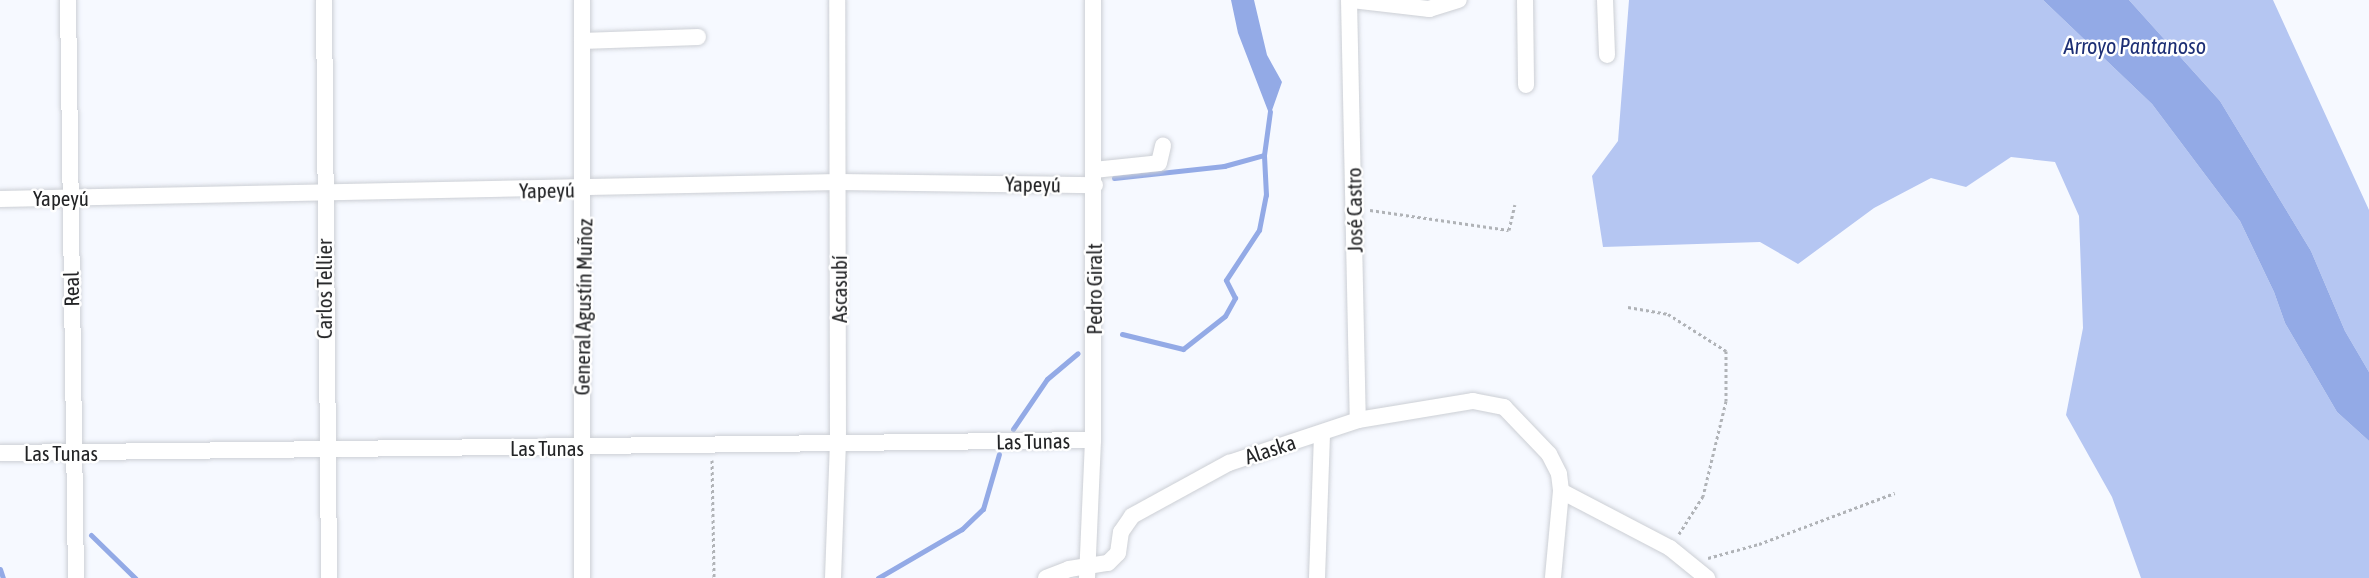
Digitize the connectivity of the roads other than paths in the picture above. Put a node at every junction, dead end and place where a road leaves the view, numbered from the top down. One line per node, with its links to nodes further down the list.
1 (68, 0): 19 (street, Real)
2 (324, 0): 18 (street, Carlos Tellier)
3 (582, 0): 11 (street, General Agustín Muñoz)
4 (837, 0): 16 (street, Ascasubí)
5 (1093, 0): 15 (street, Pedro Giralt)
6 (1350, 0): 7 (street); 21 (street, José Castro)
7 (1459, 0)
8 (1525, 0): 13 (street)
9 (1605, 0): 12 (street)
10 (698, 37): 11 (street)
11 (582, 41): 17 (street, General Agustín Muñoz)
12 (1607, 55)
13 (1526, 85)
14 (1163, 146): 15 (street, Yapeyú)
15 (1094, 177): 16 (street, Yapeyú); 23 (street, Pedro Giralt)
16 (839, 182): 17 (street, Yapeyú); 24 (street, Ascasubí)
17 (585, 189): 18 (street, Yapeyú); 25 (street, General Agustín Muñoz)
18 (323, 195): 19 (street, Yapeyú); 26 (street, Carlos Tellier)
19 (70, 198): 20 (street, Yapeyú); 28 (street, Real)
20 (0, 199)
21 (1358, 420): 22 (street, Alaska); 29 (street, Alaska)
22 (1322, 434): 30 (street, Alaska); 36 (street)
23 (1093, 440): 24 (street, Las Tunas); 30 (street, Pedro Giralt)
24 (838, 444): 25 (street, Las Tunas); 34 (street, Ascasubí)
25 (582, 448): 26 (street, Las Tunas); 33 (street, General Agustín Muñoz)
26 (325, 450): 28 (street, Las Tunas); 32 (street, Carlos Tellier)
27 (0, 453): 28 (street, Las Tunas)
28 (73, 453): 31 (street, Real)
29 (1561, 491): 37 (street); 38 (street)
30 (1088, 572): 35 (street, Alaska)
31 (76, 578)
32 (329, 578)
33 (582, 578)
34 (833, 578)
35 (1046, 578)
36 (1317, 578)
37 (1553, 578)
38 (1707, 578)

